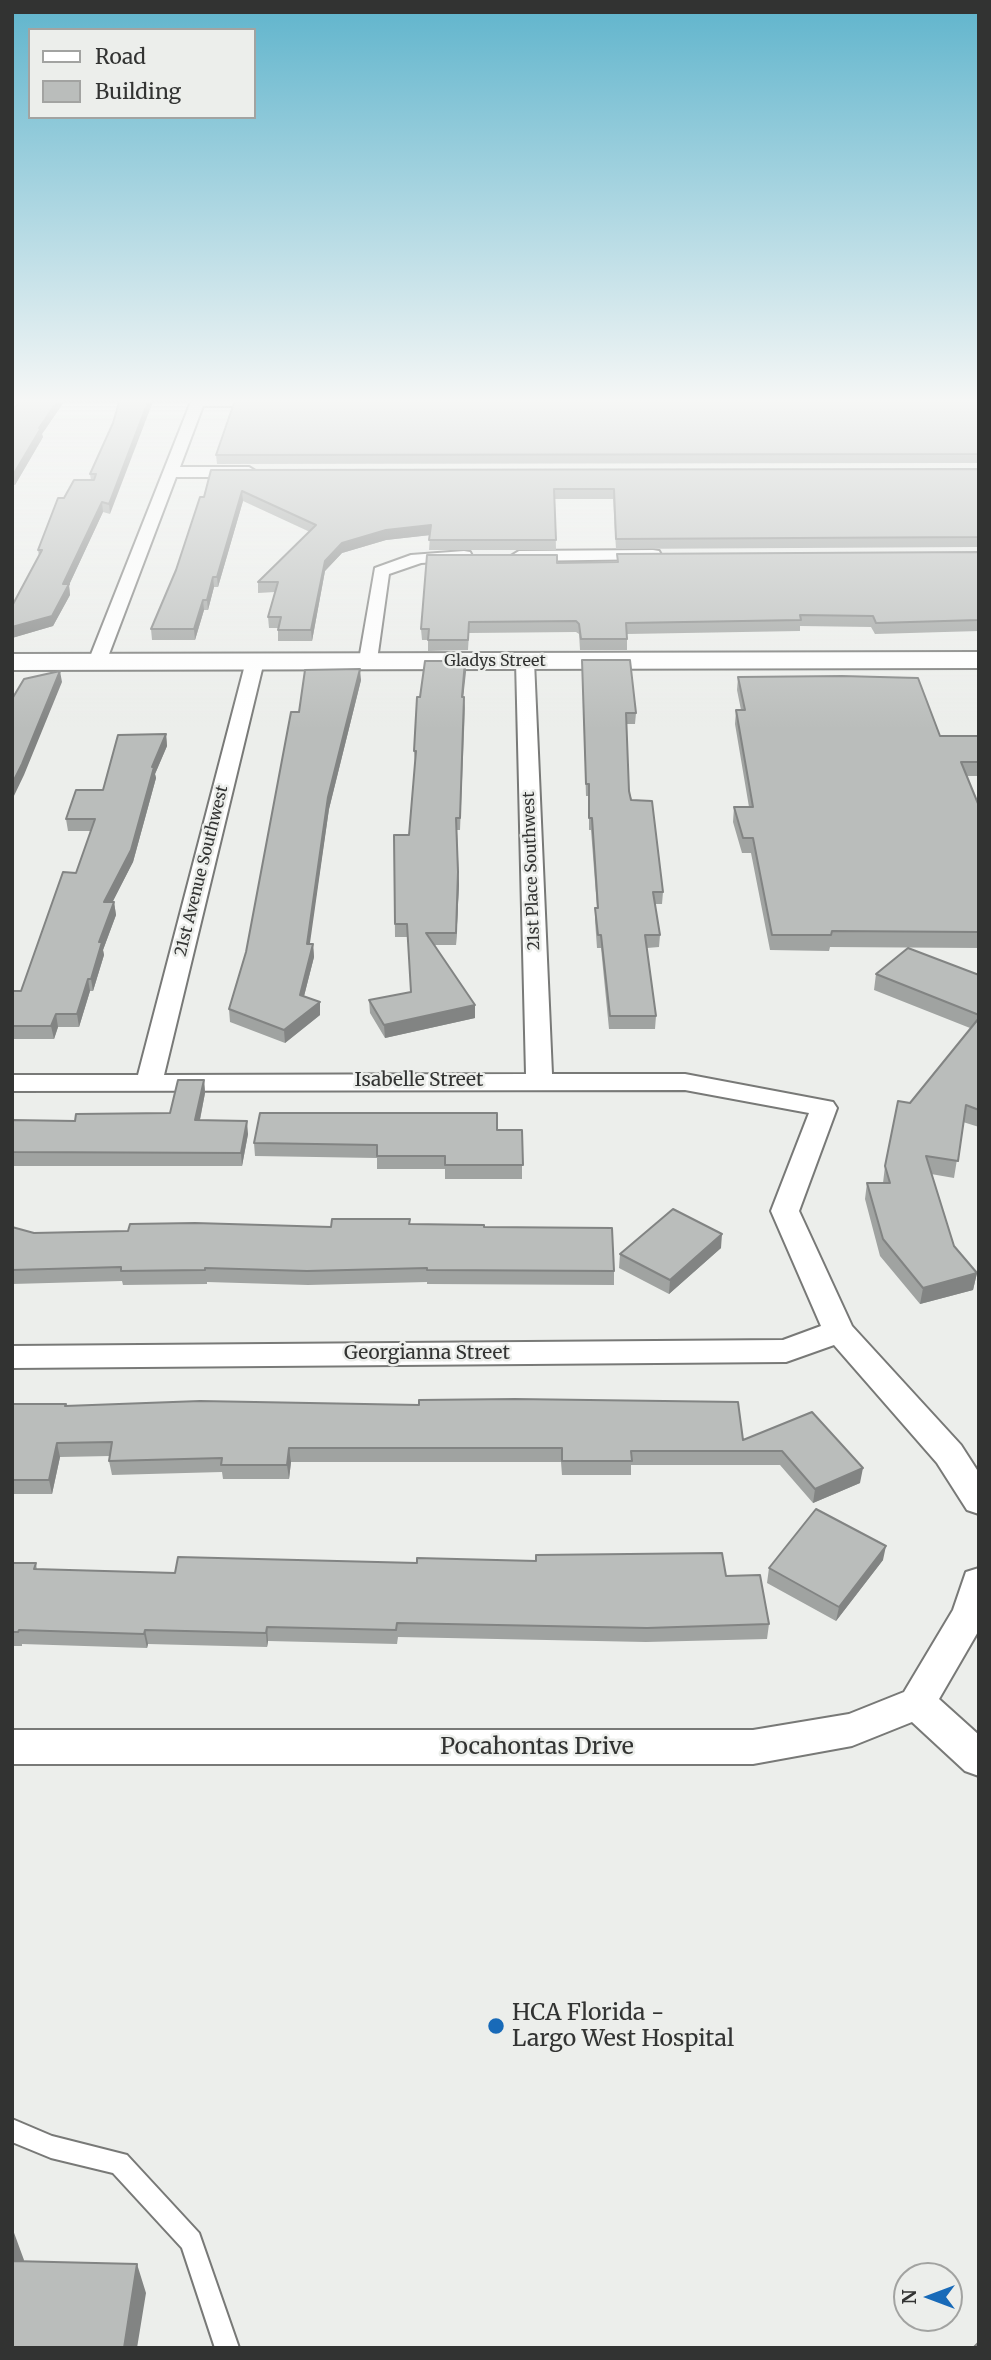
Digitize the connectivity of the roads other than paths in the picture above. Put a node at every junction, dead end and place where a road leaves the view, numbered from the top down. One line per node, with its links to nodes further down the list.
1 (157, 509): 10 (street)
2 (671, 555): 4 (street)
3 (476, 556): 5 (street)
4 (504, 556)
5 (368, 660): 7 (street, Gladys Street); 8 (street, Gladys Street)
6 (979, 660): 8 (street, Gladys Street)
7 (255, 661): 10 (street, Gladys Street); 12 (street, 21st Avenue Southwest)
8 (526, 661): 11 (street, 21st Place Southwest)
9 (12, 662): 10 (street, Gladys Street)
10 (97, 662)
11 (539, 1080): 12 (street, Isabelle Street); 14 (street, Isabelle Street)
12 (149, 1082): 13 (street, Isabelle Street)
13 (12, 1083)
14 (839, 1331): 15 (street, Georgianna Street); 16 (street)
15 (12, 1357)
16 (979, 1501)
17 (979, 1582): 18 (street)
18 (917, 1703): 19 (street, Pocahontas Drive); 20 (street)
19 (12, 1747)
20 (979, 1759)
21 (12, 2130): 22 (lane)
22 (227, 2348)

